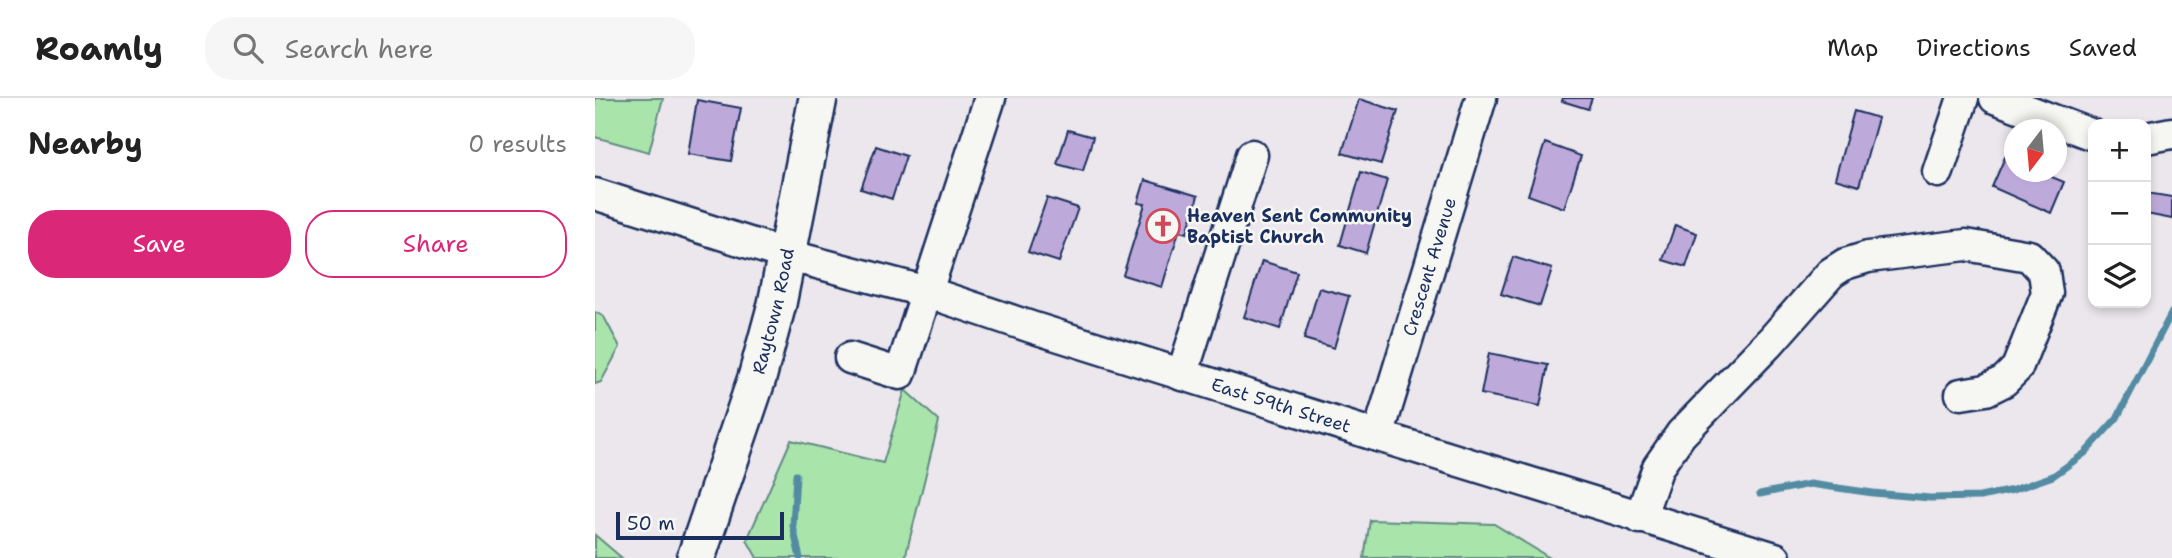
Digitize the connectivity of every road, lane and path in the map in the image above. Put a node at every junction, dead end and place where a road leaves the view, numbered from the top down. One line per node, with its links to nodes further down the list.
1 (818, 98): 12 (main road)
2 (990, 98): 13 (street)
3 (1481, 98): 17 (street, Crescent Avenue)
4 (1963, 98): 10 (street)
5 (1995, 98): 6 (street)
6 (2088, 133)
7 (2172, 133): 8 (street)
8 (2151, 137)
9 (1252, 155): 15 (street)
10 (1938, 172)
11 (595, 194): 12 (street, Raytown Road)
12 (787, 255): 13 (street, East 59th Street); 19 (main road, Raytown Road)
13 (927, 292): 14 (street); 15 (street, East 59th Street)
14 (849, 358)
15 (1182, 375): 17 (street, East 59th Street)
16 (1961, 394): 18 (street)
17 (1378, 436): 18 (street, East 59th Street)
18 (1640, 518): 20 (street, East 59th Street)
19 (696, 558)
20 (1775, 558)

